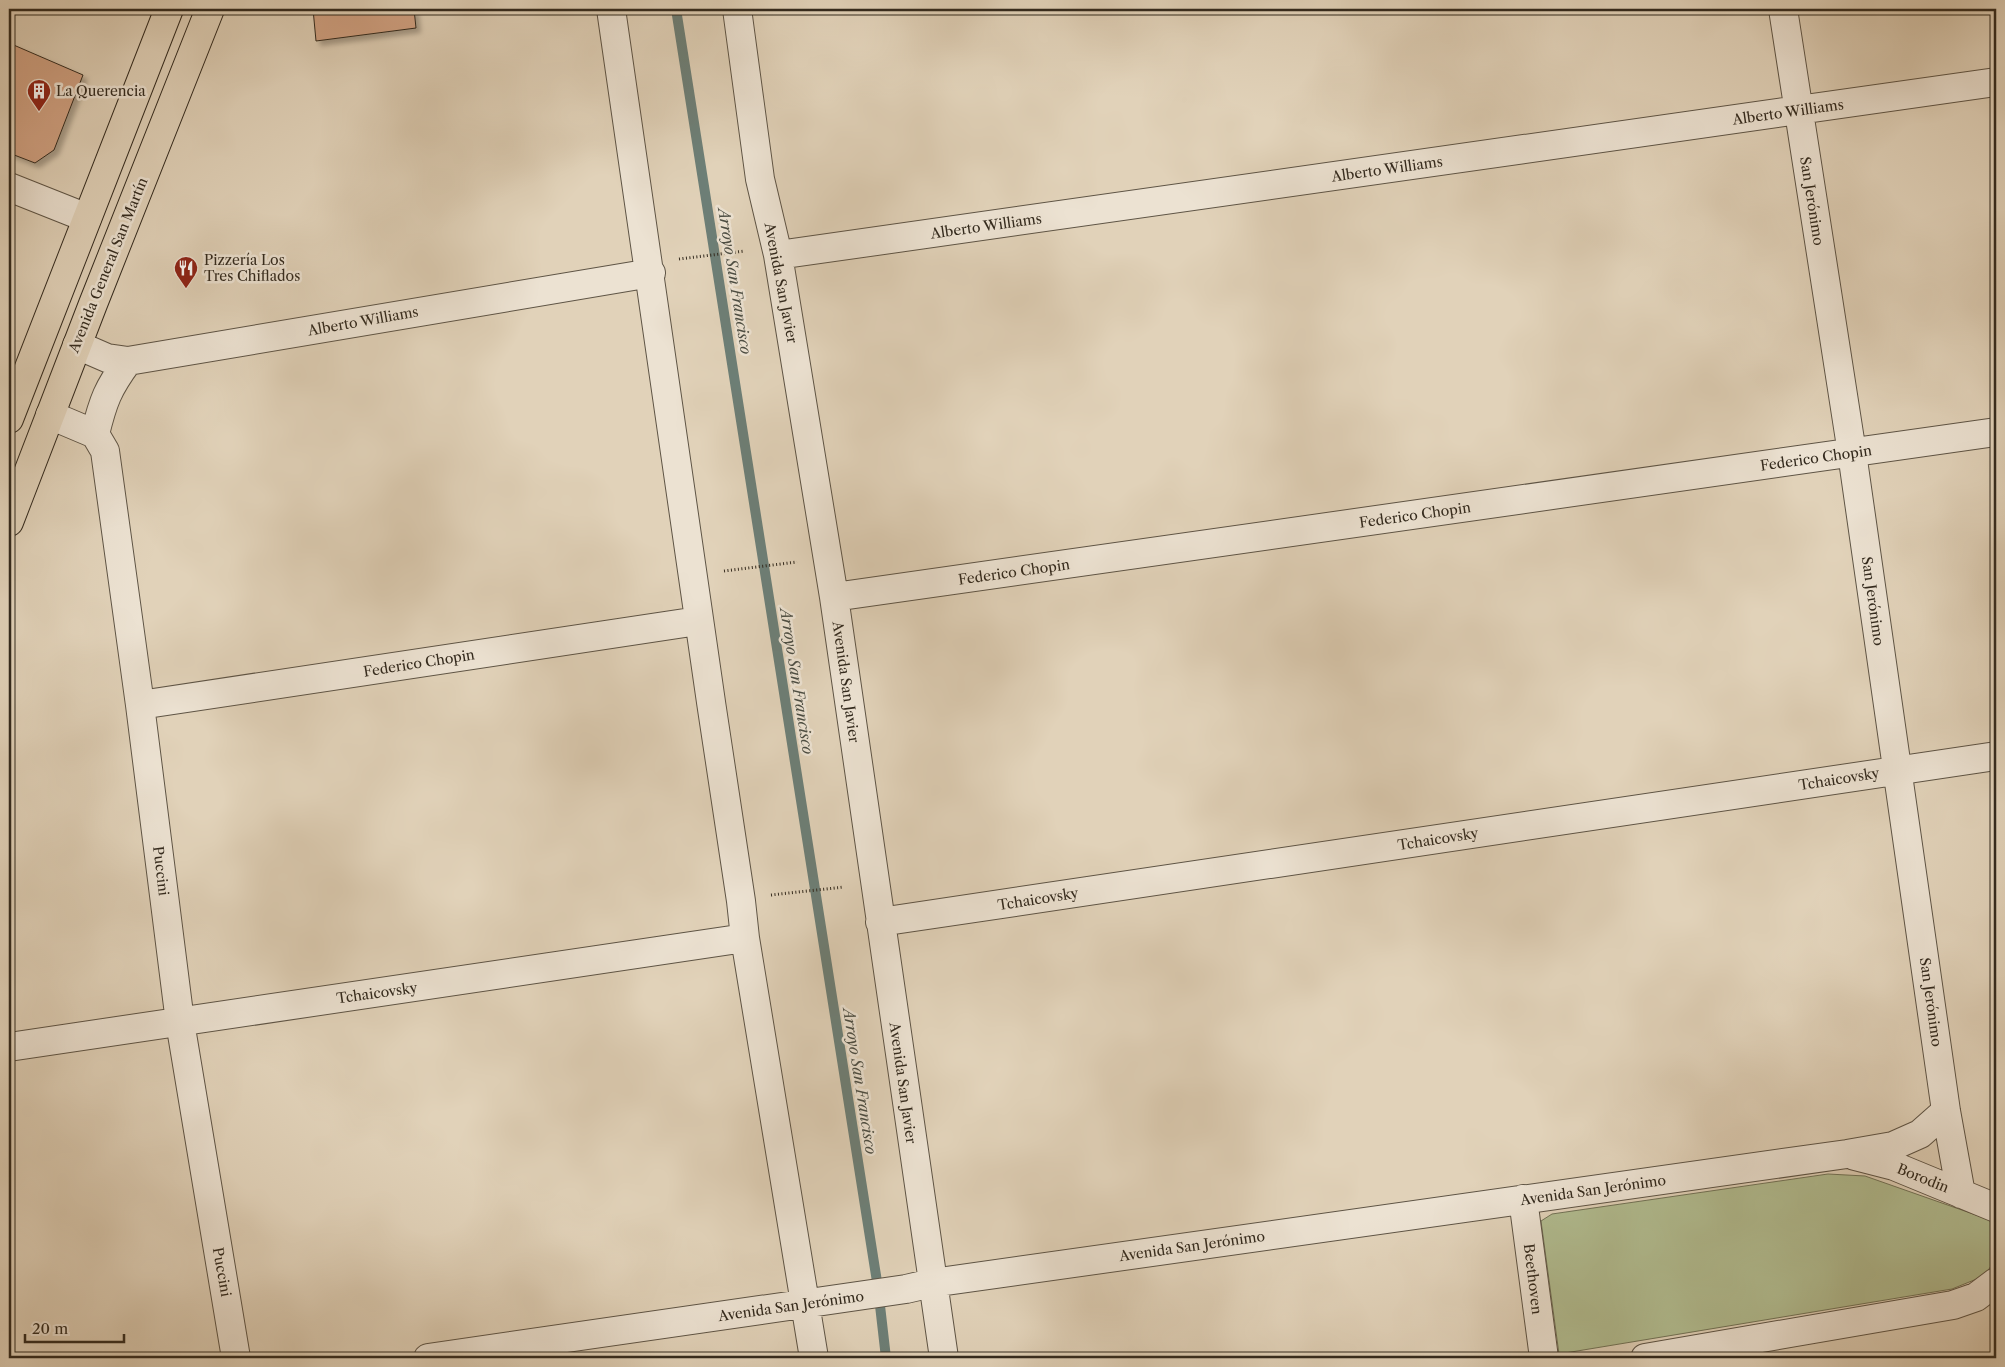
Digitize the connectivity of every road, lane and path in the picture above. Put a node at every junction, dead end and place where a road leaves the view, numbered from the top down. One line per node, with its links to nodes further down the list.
1 (169, 9): 9 (main road)
2 (210, 9): 13 (main road, Avenida General San Martín)
3 (611, 9): 12 (street)
4 (737, 9): 11 (street, Avenida San Javier)
5 (1783, 9): 7 (street, San Jerónimo)
6 (1996, 82): 7 (street, Alberto Williams)
7 (1798, 111): 11 (street, Alberto Williams); 19 (street, San Jerónimo)
8 (9, 187): 9 (street)
9 (88, 218): 16 (main road)
10 (738, 252): 12 (path)
11 (778, 255): 23 (street, Avenida San Javier)
12 (662, 266): 14 (street, Alberto Williams); 24 (street)
13 (77, 345): 14 (street, Alberto Williams); 15 (main road, Avenida General San Martín)
14 (128, 361): 18 (street)
15 (50, 415): 18 (street); 20 (main road, Avenida General San Martín)
16 (9, 419)
17 (1996, 432): 19 (street, Federico Chopin)
18 (95, 434): 25 (street, Puccini)
19 (1852, 453): 23 (street, Federico Chopin); 27 (street, San Jerónimo)
20 (9, 522)
21 (789, 562): 22 (path)
22 (721, 572)
23 (834, 597): 30 (street, Avenida San Javier)
24 (698, 621): 25 (street, Federico Chopin); 31 (street)
25 (140, 705): 32 (street, Puccini)
26 (1996, 756): 27 (street, Tchaicovsky)
27 (1898, 770): 30 (street, Tchaicovsky); 34 (street, San Jerónimo)
28 (836, 888): 29 (path)
29 (768, 895)
30 (880, 922): 40 (street, Avenida San Javier)
31 (745, 938): 32 (street, Tchaicovsky); 41 (street)
32 (180, 1022): 33 (street, Tchaicovsky); 43 (street, Puccini)
33 (9, 1047)
34 (1946, 1111): 35 (street, Avenida San Jerónimo); 36 (street, San Jerónimo)
35 (1847, 1154): 36 (street, Borodin); 37 (street, Avenida San Jerónimo)
36 (1961, 1194): 38 (street, Borodin)
37 (1523, 1200): 40 (street, Avenida San Jerónimo); 47 (street, Beethoven)
38 (1996, 1208)
39 (1996, 1282): 48 (street)
40 (932, 1283): 41 (street, Avenida San Jerónimo); 46 (street, Avenida San Javier)
41 (806, 1303): 42 (street, Avenida San Jerónimo); 45 (street)
42 (458, 1356): 44 (street, Avenida San Jerónimo)
43 (236, 1358)
44 (428, 1358)
45 (814, 1358)
46 (944, 1358)
47 (1544, 1358)
48 (1645, 1358)

